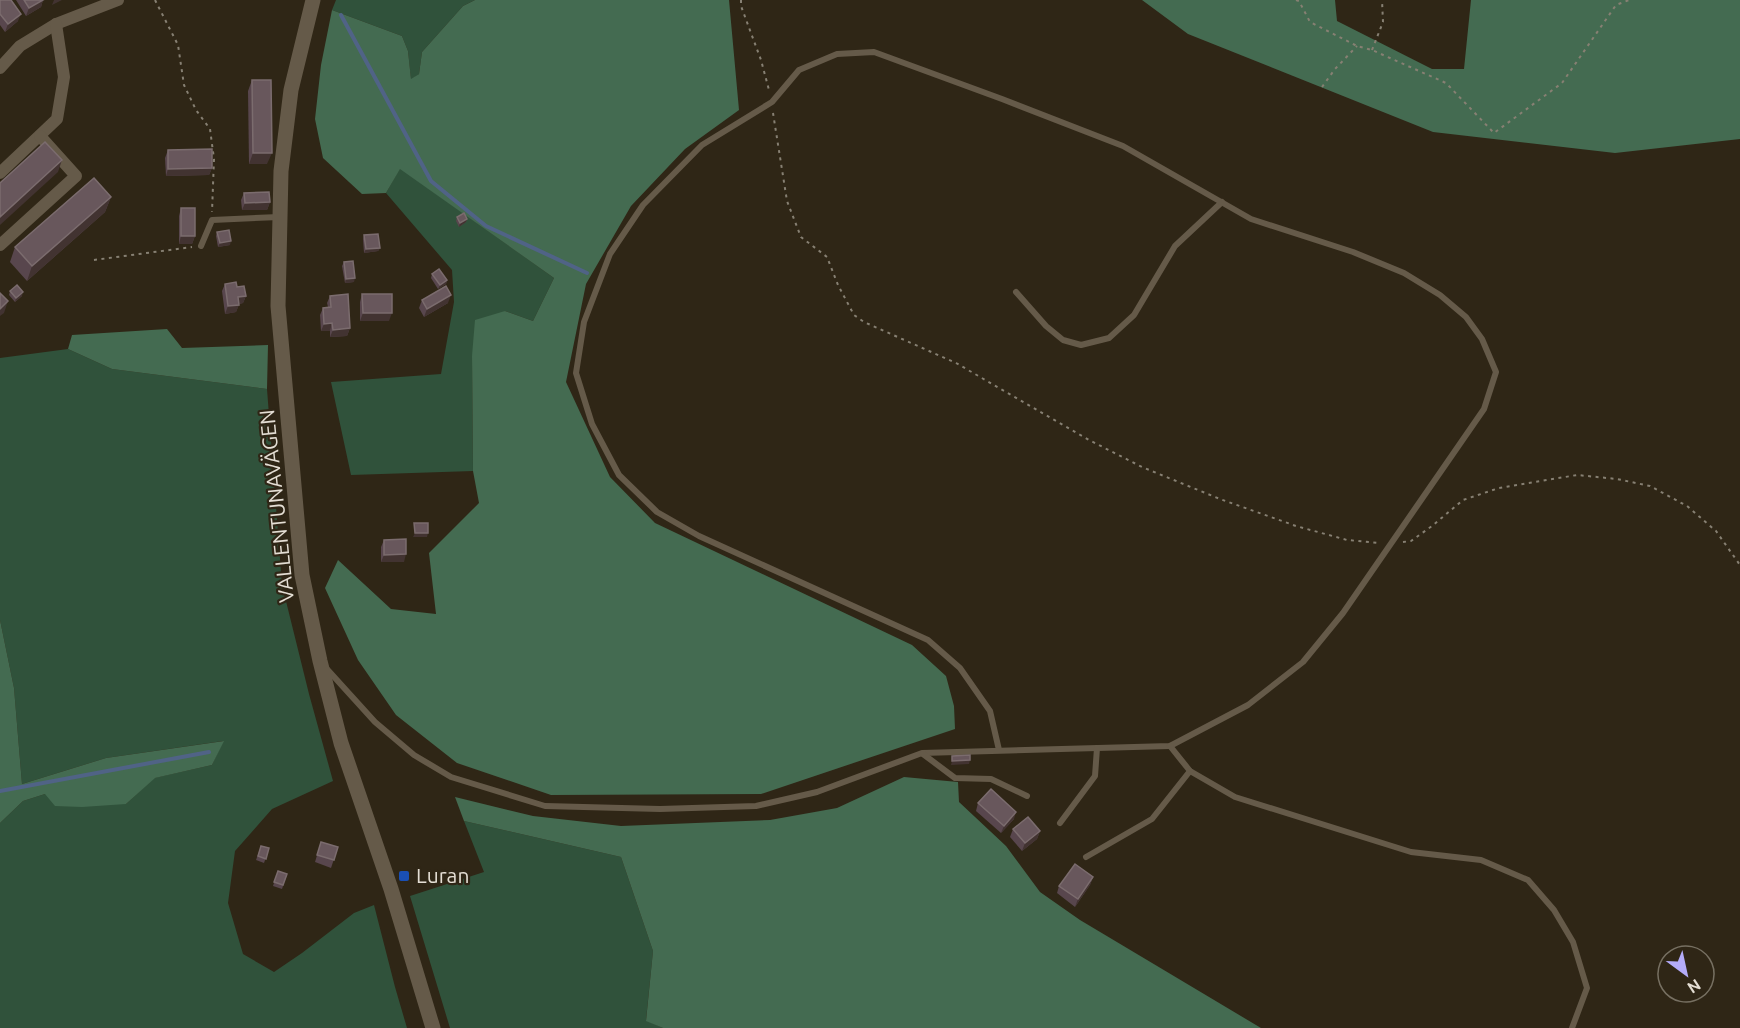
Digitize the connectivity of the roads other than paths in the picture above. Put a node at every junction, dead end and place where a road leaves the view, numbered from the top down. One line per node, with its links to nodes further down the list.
1 (118, 0): 3 (street)
2 (313, 0): 8 (main road, VALLENTUNAVÄGEN)
3 (56, 24): 4 (street); 5 (street)
4 (0, 68)
5 (40, 135): 6 (street); 9 (street)
6 (0, 173)
7 (1222, 202): 11 (lane); 13 (lane); 15 (lane)
8 (280, 217): 10 (lane); 12 (main road, VALLENTUNAVÄGEN)
9 (0, 245)
10 (201, 246)
11 (1016, 292)
12 (320, 661): 16 (lane); 21 (main road, VALLENTUNAVÄGEN)
13 (1170, 746): 14 (lane); 17 (lane)
14 (1097, 748): 15 (lane); 19 (lane)
15 (999, 750): 16 (lane)
16 (922, 753): 18 (lane)
17 (1190, 771): 20 (lane); 22 (lane)
18 (1027, 796)
19 (1060, 824)
20 (1086, 857)
21 (433, 1028)
22 (1572, 1028)

